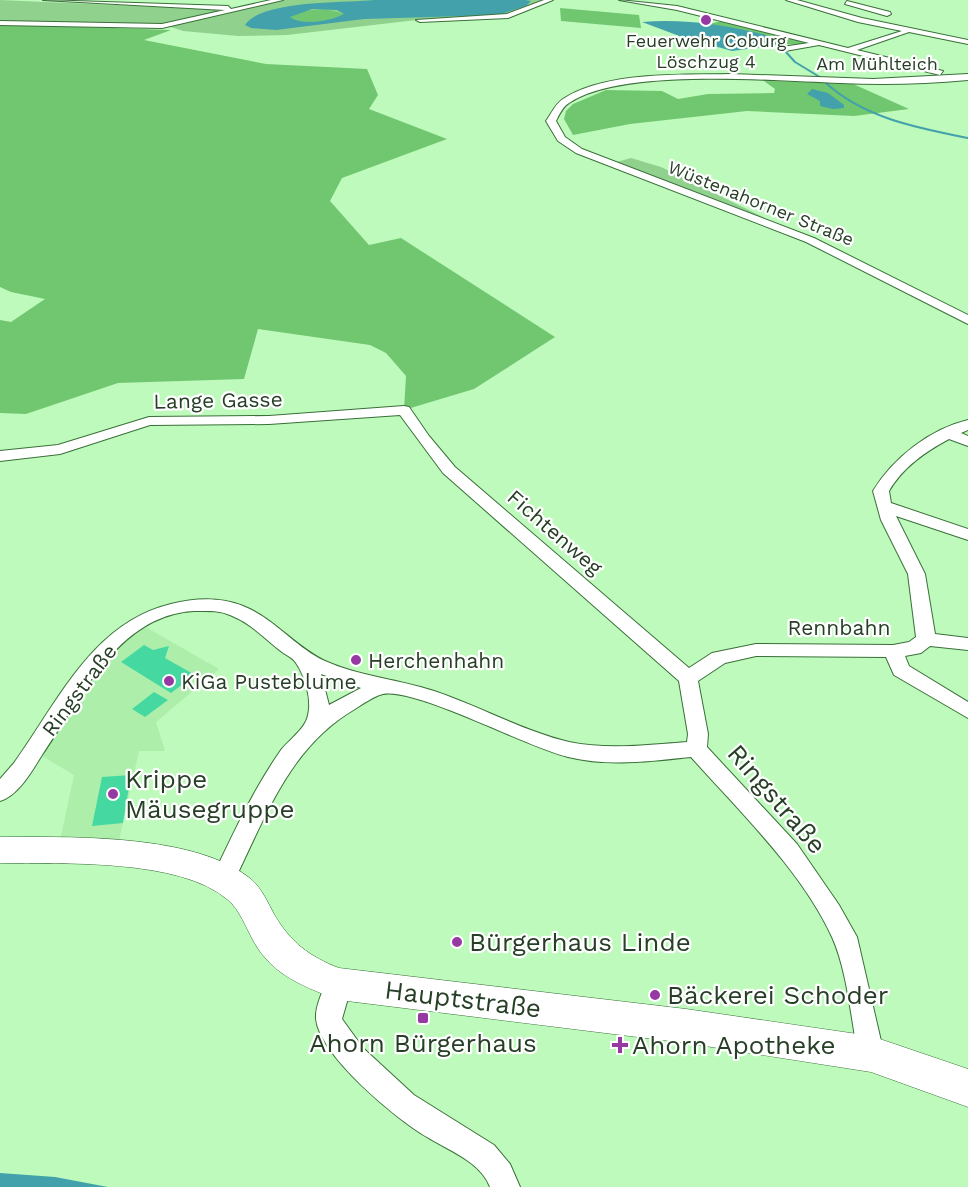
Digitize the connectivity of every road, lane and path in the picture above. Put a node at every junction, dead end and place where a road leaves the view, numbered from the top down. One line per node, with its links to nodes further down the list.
1 (46, 0): 8 (street)
2 (280, 0): 8 (street)
3 (550, 0): 10 (street)
4 (622, 0): 6 (street)
5 (789, 0): 12 (street)
6 (648, 2): 14 (street)
7 (847, 3): 9 (street)
8 (239, 8): 11 (street)
9 (892, 15)
10 (420, 20)
11 (0, 23)
12 (910, 31): 13 (street); 16 (street)
13 (968, 42)
14 (824, 43): 15 (street, Am Mühlteich); 16 (street)
15 (785, 49)
16 (849, 50): 17 (street)
17 (909, 65): 18 (street); 19 (street)
18 (968, 68)
19 (966, 79): 20 (street, Am Mühlteich)
20 (551, 117): 21 (street, Wüstenahorner Straße)
21 (968, 320)
22 (404, 410): 26 (street, Lange Gasse); 33 (street, Fichtenweg)
23 (968, 424): 24 (street)
24 (948, 433): 25 (street); 27 (street)
25 (968, 441)
26 (0, 456)
27 (884, 506): 28 (street); 29 (street)
28 (968, 535)
29 (926, 639): 30 (street); 31 (street, Rennbahn)
30 (968, 644)
31 (893, 651): 33 (street, Rennbahn); 35 (street)
32 (303, 657): 34 (street, Ringstraße); 36 (street, Ringstraße); 38 (street, Ringstraße)
33 (688, 678): 37 (street)
34 (383, 687): 36 (street); 37 (street, Ringstraße)
35 (968, 711)
36 (318, 721): 40 (street)
37 (696, 749): 42 (street, Ringstraße)
38 (0, 793)
39 (0, 850): 40 (street, Hauptstraße)
40 (224, 878): 41 (street, Hauptstraße)
41 (339, 984): 42 (street, Hauptstraße); 44 (street)
42 (871, 1054): 43 (street, Hauptstraße)
43 (968, 1088)
44 (505, 1187)

